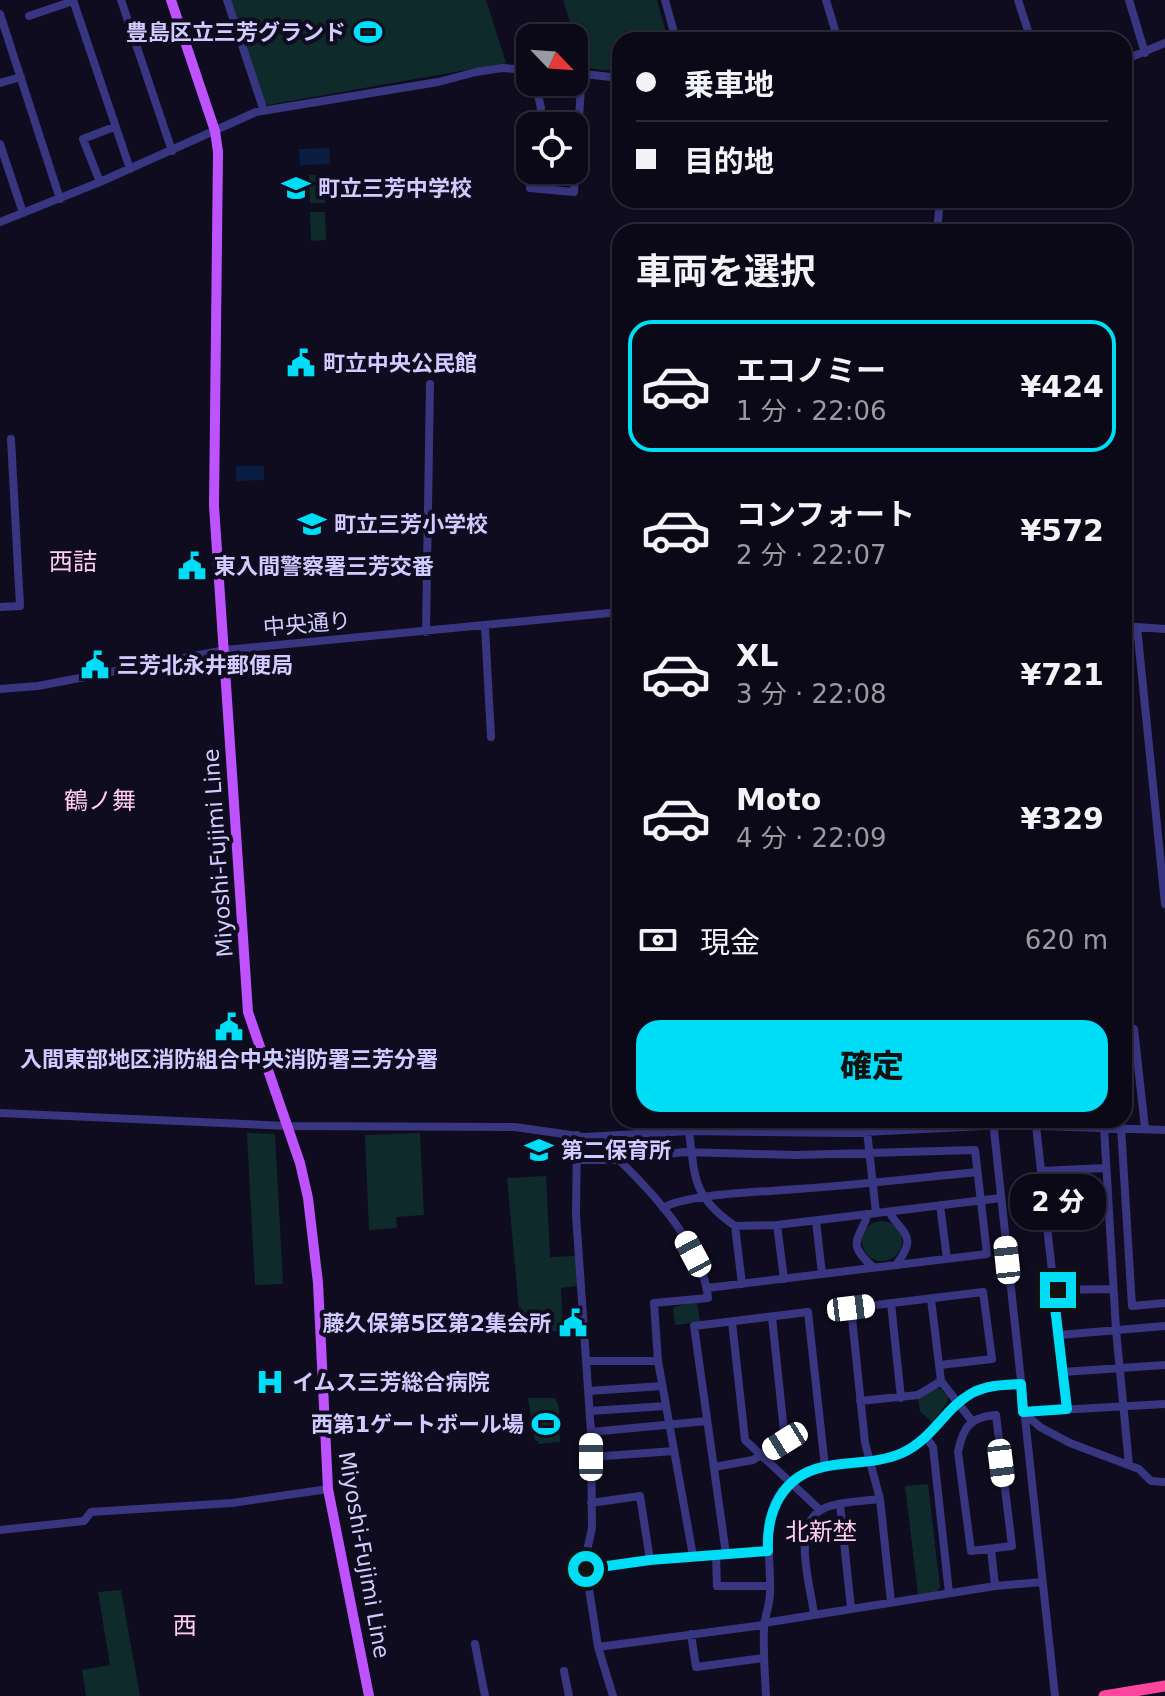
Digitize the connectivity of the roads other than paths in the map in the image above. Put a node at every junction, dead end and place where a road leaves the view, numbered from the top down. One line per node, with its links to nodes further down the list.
1 (73, 0): 10 (street); 23 (street)
2 (121, 0): 26 (street)
3 (171, 0): 24 (main road, Miyoshi-Fujimi Line)
4 (227, 0): 22 (street)
5 (665, 0): 11 (street)
6 (826, 0): 12 (street)
7 (1018, 0): 13 (street)
8 (1129, 0): 15 (street)
9 (0, 14): 19 (street)
10 (29, 16)
11 (674, 32)
12 (836, 32)
13 (1028, 32)
14 (1165, 43): 15 (street)
15 (1145, 53): 16 (street)
16 (1132, 57)
17 (516, 69): 22 (street)
18 (588, 74): 20 (street)
19 (21, 77): 21 (street); 31 (street)
20 (612, 77)
21 (0, 83)
22 (264, 111): 24 (street)
23 (114, 127): 27 (street); 28 (street)
24 (215, 131): 26 (street); 43 (main road, Miyoshi-Fujimi Line)
25 (0, 144): 32 (street)
26 (172, 151): 27 (street)
27 (130, 169): 28 (street)
28 (100, 182): 31 (street)
29 (530, 184): 30 (street)
30 (574, 184)
31 (60, 199): 32 (street)
32 (23, 213): 33 (street)
33 (0, 222)
34 (430, 384): 42 (street)
35 (11, 439): 36 (street)
36 (0, 607)
37 (612, 613): 38 (street, 中央通り)
38 (485, 627): 42 (street, 中央通り); 45 (street)
39 (1132, 627): 40 (street)
40 (1137, 627): 41 (street); 46 (street)
41 (1165, 629)
42 (426, 632): 43 (street, 中央通り)
43 (225, 650): 44 (street, 中央通り); 49 (main road, Miyoshi-Fujimi Line)
44 (0, 689)
45 (491, 737)
46 (1165, 904)
47 (1134, 1029): 56 (street)
48 (0, 1113): 49 (street)
49 (287, 1126): 60 (street); 131 (main road, Miyoshi-Fujimi Line)
50 (1132, 1127): 56 (street)
51 (914, 1128): 59 (street)
52 (994, 1128): 70 (street)
53 (1036, 1128): 66 (street)
54 (1104, 1128): 65 (street)
55 (1121, 1128): 92 (street)
56 (1145, 1128): 57 (street)
57 (1165, 1130)
58 (689, 1131): 59 (street); 60 (street); 61 (street)
59 (867, 1131): 62 (street)
60 (577, 1135): 63 (street)
61 (691, 1153): 62 (street); 64 (street); 69 (street)
62 (869, 1153): 67 (street); 68 (street)
63 (576, 1160): 64 (street); 98 (street)
64 (619, 1160): 74 (street)
65 (1106, 1168): 66 (street); 73 (street)
66 (1041, 1171): 75 (street)
67 (977, 1172): 68 (street); 71 (street)
68 (873, 1183): 69 (street); 77 (street)
69 (703, 1198): 74 (street); 80 (street)
70 (1001, 1198): 71 (street); 105 (street)
71 (980, 1201): 72 (street); 81 (street)
72 (940, 1205): 76 (street); 81 (street)
73 (1108, 1207): 75 (street); 88 (street)
74 (663, 1208): 87 (street)
75 (1045, 1209): 89 (street)
76 (889, 1212): 77 (street); 82 (street)
77 (872, 1214): 78 (street); 83 (street)
78 (816, 1221): 79 (street); 84 (street)
79 (777, 1225): 80 (street); 85 (street)
80 (735, 1226): 86 (street)
81 (947, 1259): 82 (street)
82 (896, 1265): 83 (street)
83 (874, 1268): 84 (street)
84 (822, 1274): 85 (street)
85 (784, 1279): 86 (street)
86 (742, 1284): 87 (street)
87 (707, 1288): 99 (street)
88 (1113, 1289): 89 (street); 96 (street)
89 (1053, 1290): 97 (street)
90 (931, 1299): 91 (street); 100 (street); 100 (street)
91 (891, 1303): 108 (street); 109 (street)
92 (1165, 1303)
93 (772, 1317): 94 (street); 123 (street); 128 (street)
94 (732, 1322): 117 (street); 123 (street)
95 (1165, 1326): 96 (street)
96 (1116, 1330): 97 (street); 102 (street)
97 (1059, 1335): 103 (street)
98 (587, 1361): 99 (street); 107 (street)
99 (658, 1361): 106 (street)
100 (940, 1365): 104 (street)
101 (1165, 1365): 102 (street)
102 (1119, 1369): 103 (street); 113 (street)
103 (1063, 1372): 114 (street)
104 (941, 1381): 108 (street); 110 (street)
105 (1021, 1384): 110 (street); 116 (street)
106 (662, 1386): 107 (street); 112 (street)
107 (589, 1391): 115 (street)
108 (901, 1398): 109 (street)
109 (860, 1401): 125 (street)
110 (957, 1404): 118 (street); 121 (street)
111 (1165, 1404): 113 (street)
112 (666, 1406): 115 (street); 119 (street)
113 (1123, 1407): 114 (street); 126 (street)
114 (1067, 1409): 116 (street)
115 (590, 1411): 120 (street)
116 (1023, 1412): 126 (street); 143 (street)
117 (707, 1421): 119 (street); 127 (street)
118 (972, 1421): 137 (street); 137 (street)
119 (670, 1426): 120 (street); 122 (street)
120 (591, 1432): 124 (street)
121 (926, 1437): 125 (street); 146 (street)
122 (674, 1451): 124 (street); 140 (street)
123 (762, 1456): 127 (street); 130 (street)
124 (591, 1457): 133 (street)
125 (872, 1461): 128 (street); 132 (street)
126 (1129, 1465): 129 (street)
127 (714, 1467): 139 (street)
128 (825, 1467): 130 (street)
129 (1165, 1482)
130 (790, 1484): 135 (street); 138 (street)
131 (328, 1489): 136 (street); 157 (main road, Miyoshi-Fujimi Line)
132 (880, 1499): 134 (street); 147 (street)
133 (591, 1503): 141 (street); 142 (street)
134 (840, 1504): 135 (street); 148 (street)
135 (820, 1510): 149 (street)
136 (0, 1530)
137 (991, 1549): 145 (street)
138 (768, 1551): 139 (street); 144 (street)
139 (721, 1554): 140 (street); 144 (street)
140 (693, 1556): 141 (street)
141 (650, 1560): 142 (street)
142 (586, 1569): 153 (street)
143 (1042, 1582): 145 (street); 162 (street)
144 (770, 1586): 150 (street)
145 (995, 1586): 146 (street)
146 (949, 1593): 147 (street)
147 (891, 1602): 148 (street)
148 (851, 1608): 149 (street)
149 (814, 1614): 150 (street)
150 (764, 1624): 151 (street); 154 (street)
151 (691, 1634): 153 (street); 154 (street)
152 (475, 1644): 158 (street)
153 (598, 1647): 160 (street)
154 (764, 1658): 161 (street)
155 (564, 1671): 159 (street)
156 (1165, 1686): 163 (highway)
157 (369, 1696)
158 (485, 1696)
159 (569, 1696)
160 (613, 1696)
161 (766, 1696)
162 (1055, 1696)
163 (1104, 1696)

